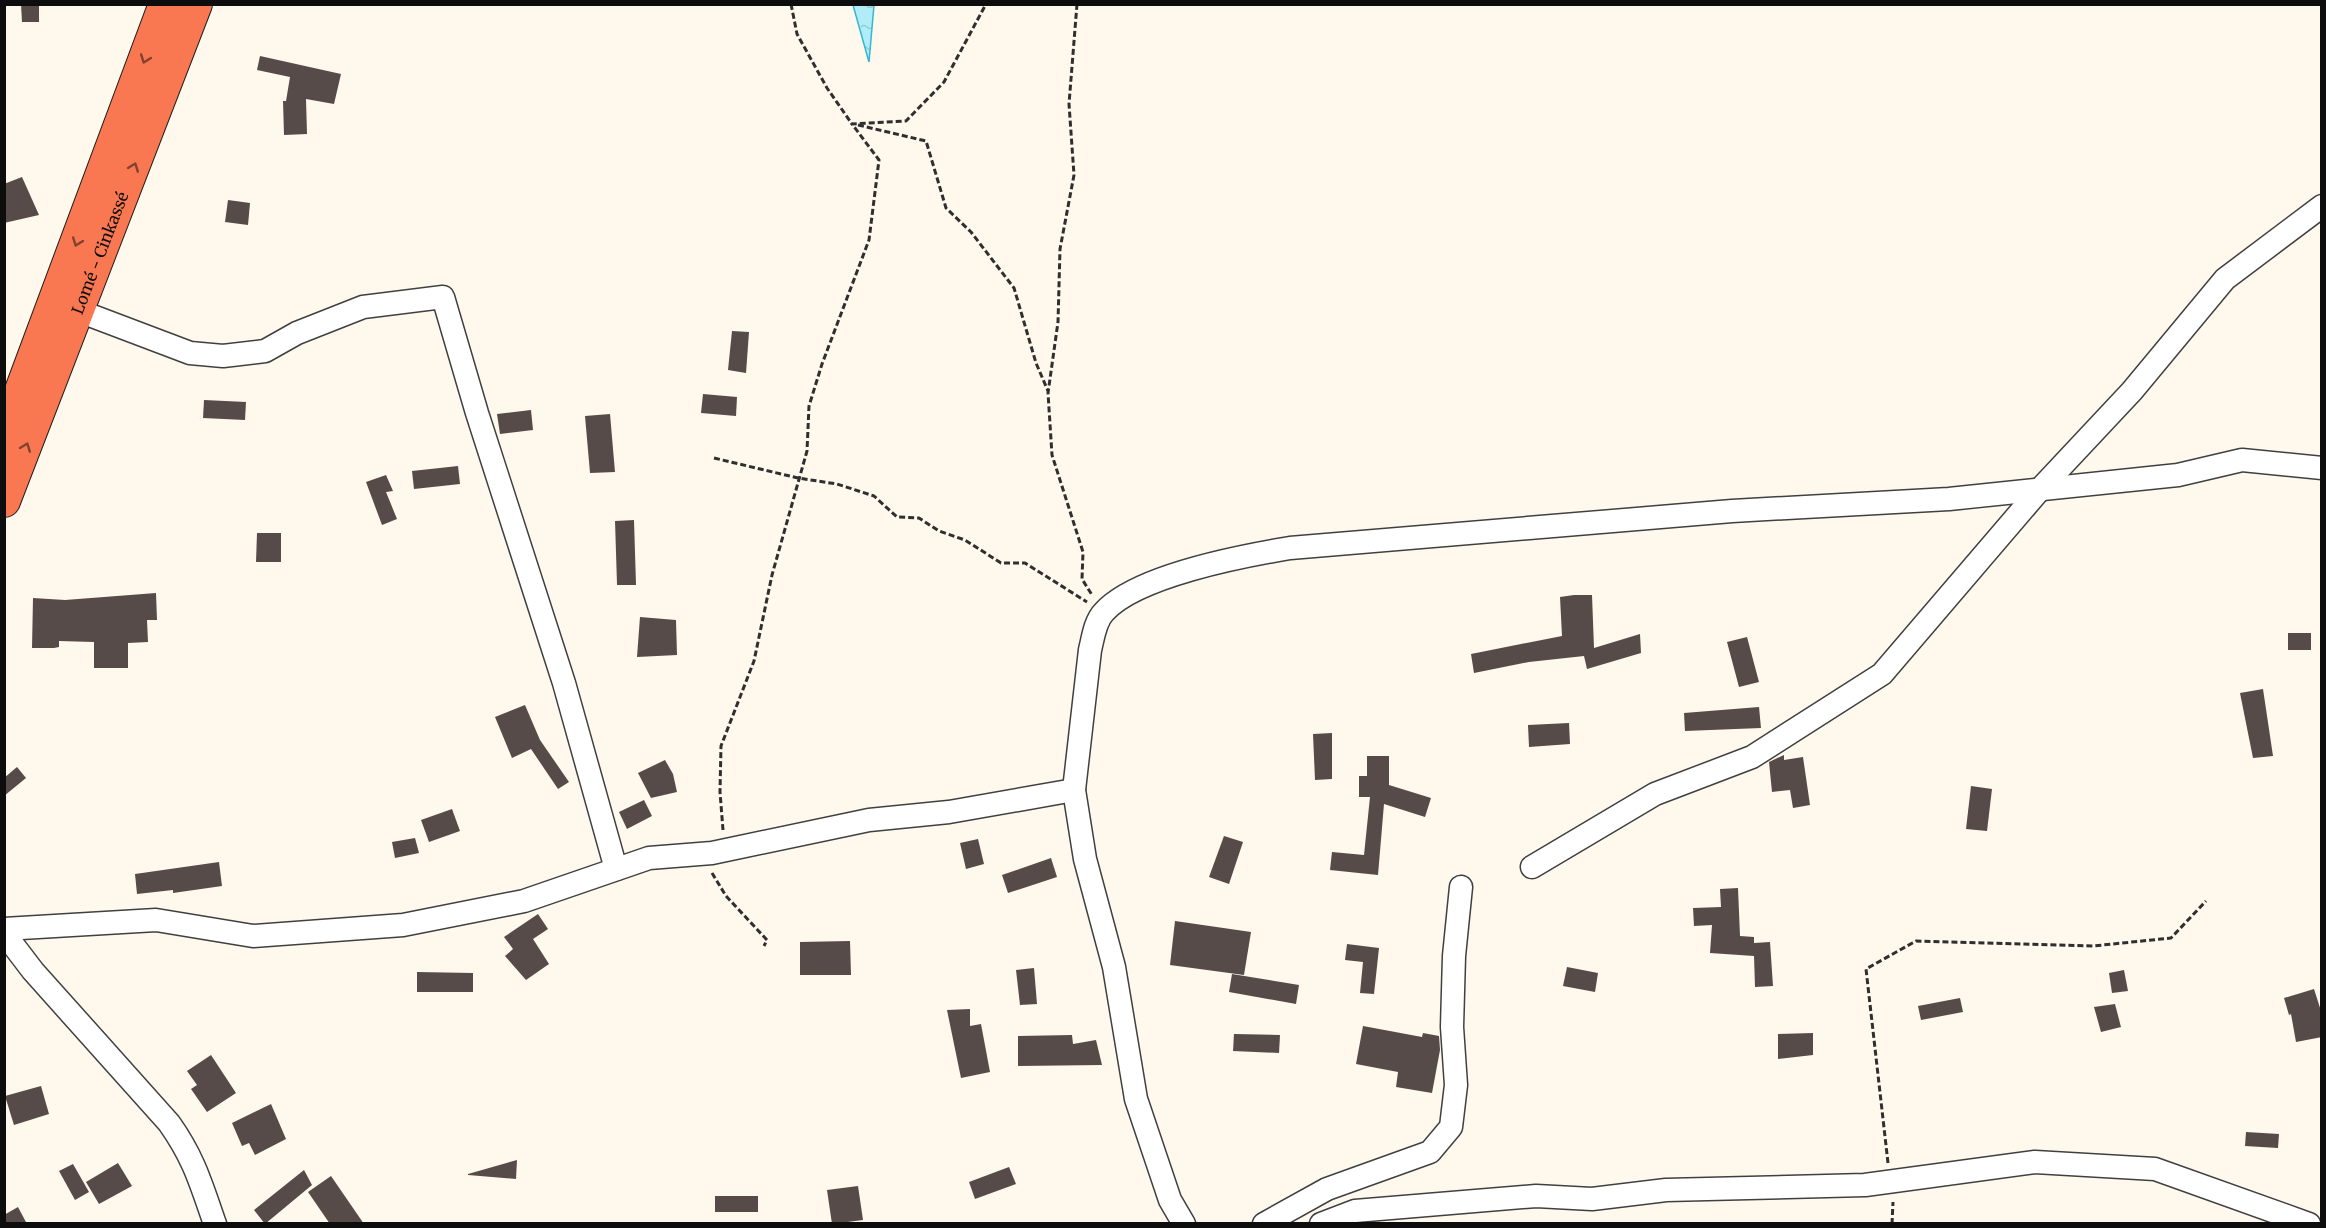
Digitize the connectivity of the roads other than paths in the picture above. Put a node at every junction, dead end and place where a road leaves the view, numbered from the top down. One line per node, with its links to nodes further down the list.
1 (165, 4): 5 (highway, Lomé - Cinkassé, one-way to 5)
2 (196, 4): 4 (highway, Lomé - Cinkassé, one-way to 2)
3 (2322, 206): 8 (street)
4 (79, 311): 5 (highway, Lomé - Cinkassé); 12 (street)
5 (22, 400): 6 (highway, Lomé - Cinkassé); 9 (highway, Lomé - Cinkassé, one-way to 5)
6 (4, 436)
7 (2322, 468): 8 (street)
8 (2042, 487): 10 (street); 11 (street)
9 (4, 501)
10 (1074, 790): 12 (street); 16 (street)
11 (1532, 867)
12 (616, 869): 14 (street)
13 (1461, 887): 17 (street)
14 (4, 931): 15 (street)
15 (214, 1224)
16 (1184, 1224)
17 (1264, 1224)
18 (1321, 1224): 19 (street)
19 (2309, 1224)

